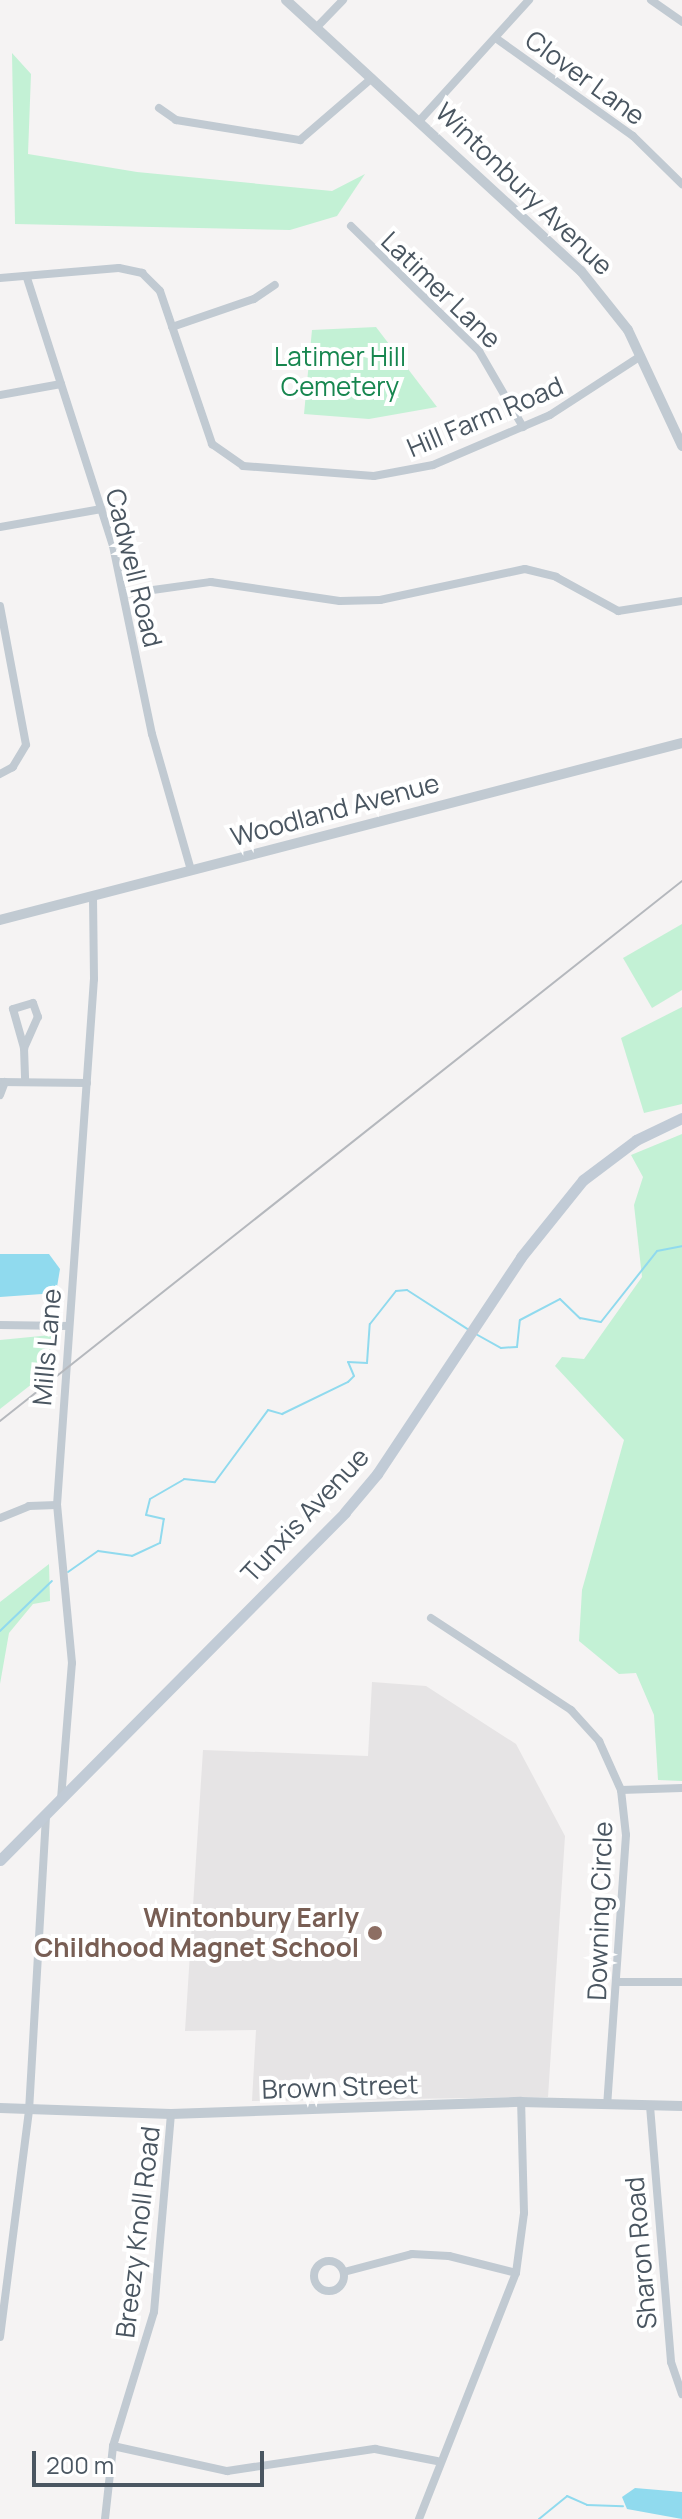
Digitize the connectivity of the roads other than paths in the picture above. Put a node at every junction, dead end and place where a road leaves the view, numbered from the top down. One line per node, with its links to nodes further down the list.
1 (286, 0): 6 (street, Wintonbury Avenue)
2 (343, 0): 6 (street)
3 (529, 0): 7 (street)
4 (651, 0): 5 (street)
5 (682, 22)
6 (316, 28): 8 (street, Wintonbury Avenue)
7 (497, 39): 10 (street); 11 (street, Clover Lane)
8 (372, 78): 9 (street); 10 (street, Wintonbury Avenue)
9 (159, 108)
10 (421, 119): 17 (street, Wintonbury Avenue)
11 (682, 184)
12 (351, 226): 20 (street, Latimer Lane)
13 (0, 278): 14 (street, Hill Farm Road)
14 (27, 278): 16 (street, Hill Farm Road); 18 (street, Cadwell Road)
15 (275, 285): 16 (street)
16 (172, 327): 20 (street, Hill Farm Road)
17 (641, 356): 20 (street, Hill Farm Road); 21 (street, Wintonbury Avenue)
18 (61, 384): 19 (street); 22 (street, Cadwell Road)
19 (0, 395)
20 (523, 427)
21 (682, 446)
22 (101, 509): 23 (street); 24 (street, Cadwell Road)
23 (0, 527)
24 (124, 594): 25 (street); 29 (street, Cadwell Road)
25 (682, 601)
26 (0, 606): 28 (street)
27 (682, 743): 29 (street, Woodland Avenue)
28 (0, 774)
29 (191, 870): 30 (street, Woodland Avenue)
30 (93, 898): 31 (street, Woodland Avenue); 35 (street, Mills Lane)
31 (0, 920)
32 (24, 1048): 32 (street); 34 (street)
33 (3, 1082): 34 (street); 36 (street)
34 (25, 1082): 35 (street)
35 (87, 1083): 39 (street, Mills Lane)
36 (0, 1095)
37 (682, 1118): 45 (main road, Tunxis Avenue)
38 (0, 1325): 39 (street)
39 (69, 1326): 40 (street, Mills Lane)
40 (57, 1505): 41 (street); 45 (street, Mills Lane)
41 (0, 1518)
42 (431, 1618): 44 (street, Downing Circle)
43 (682, 1788): 44 (street)
44 (621, 1790): 48 (street, Downing Circle)
45 (61, 1800): 46 (main road, Tunxis Avenue)
46 (46, 1815): 47 (main road, Tunxis Avenue); 55 (street)
47 (0, 1860)
48 (618, 1982): 49 (street); 51 (street, Downing Circle)
49 (682, 1982)
50 (521, 2102): 51 (street, Brown Street); 56 (street, Brown Street); 58 (street)
51 (607, 2104): 52 (street, Brown Street)
52 (650, 2106): 53 (street, Brown Street); 60 (street, Sharon Road)
53 (682, 2106)
54 (0, 2108): 55 (street, Brown Street)
55 (29, 2111): 56 (street, Brown Street); 59 (street)
56 (171, 2114): 61 (street, Breezy Knoll Road)
57 (344, 2272): 58 (street)
58 (516, 2273): 62 (street)
59 (0, 2337)
60 (682, 2394)
61 (113, 2446): 62 (street); 63 (street, Breezy Knoll Road)
62 (437, 2461): 64 (street)
63 (105, 2519)
64 (419, 2519)

